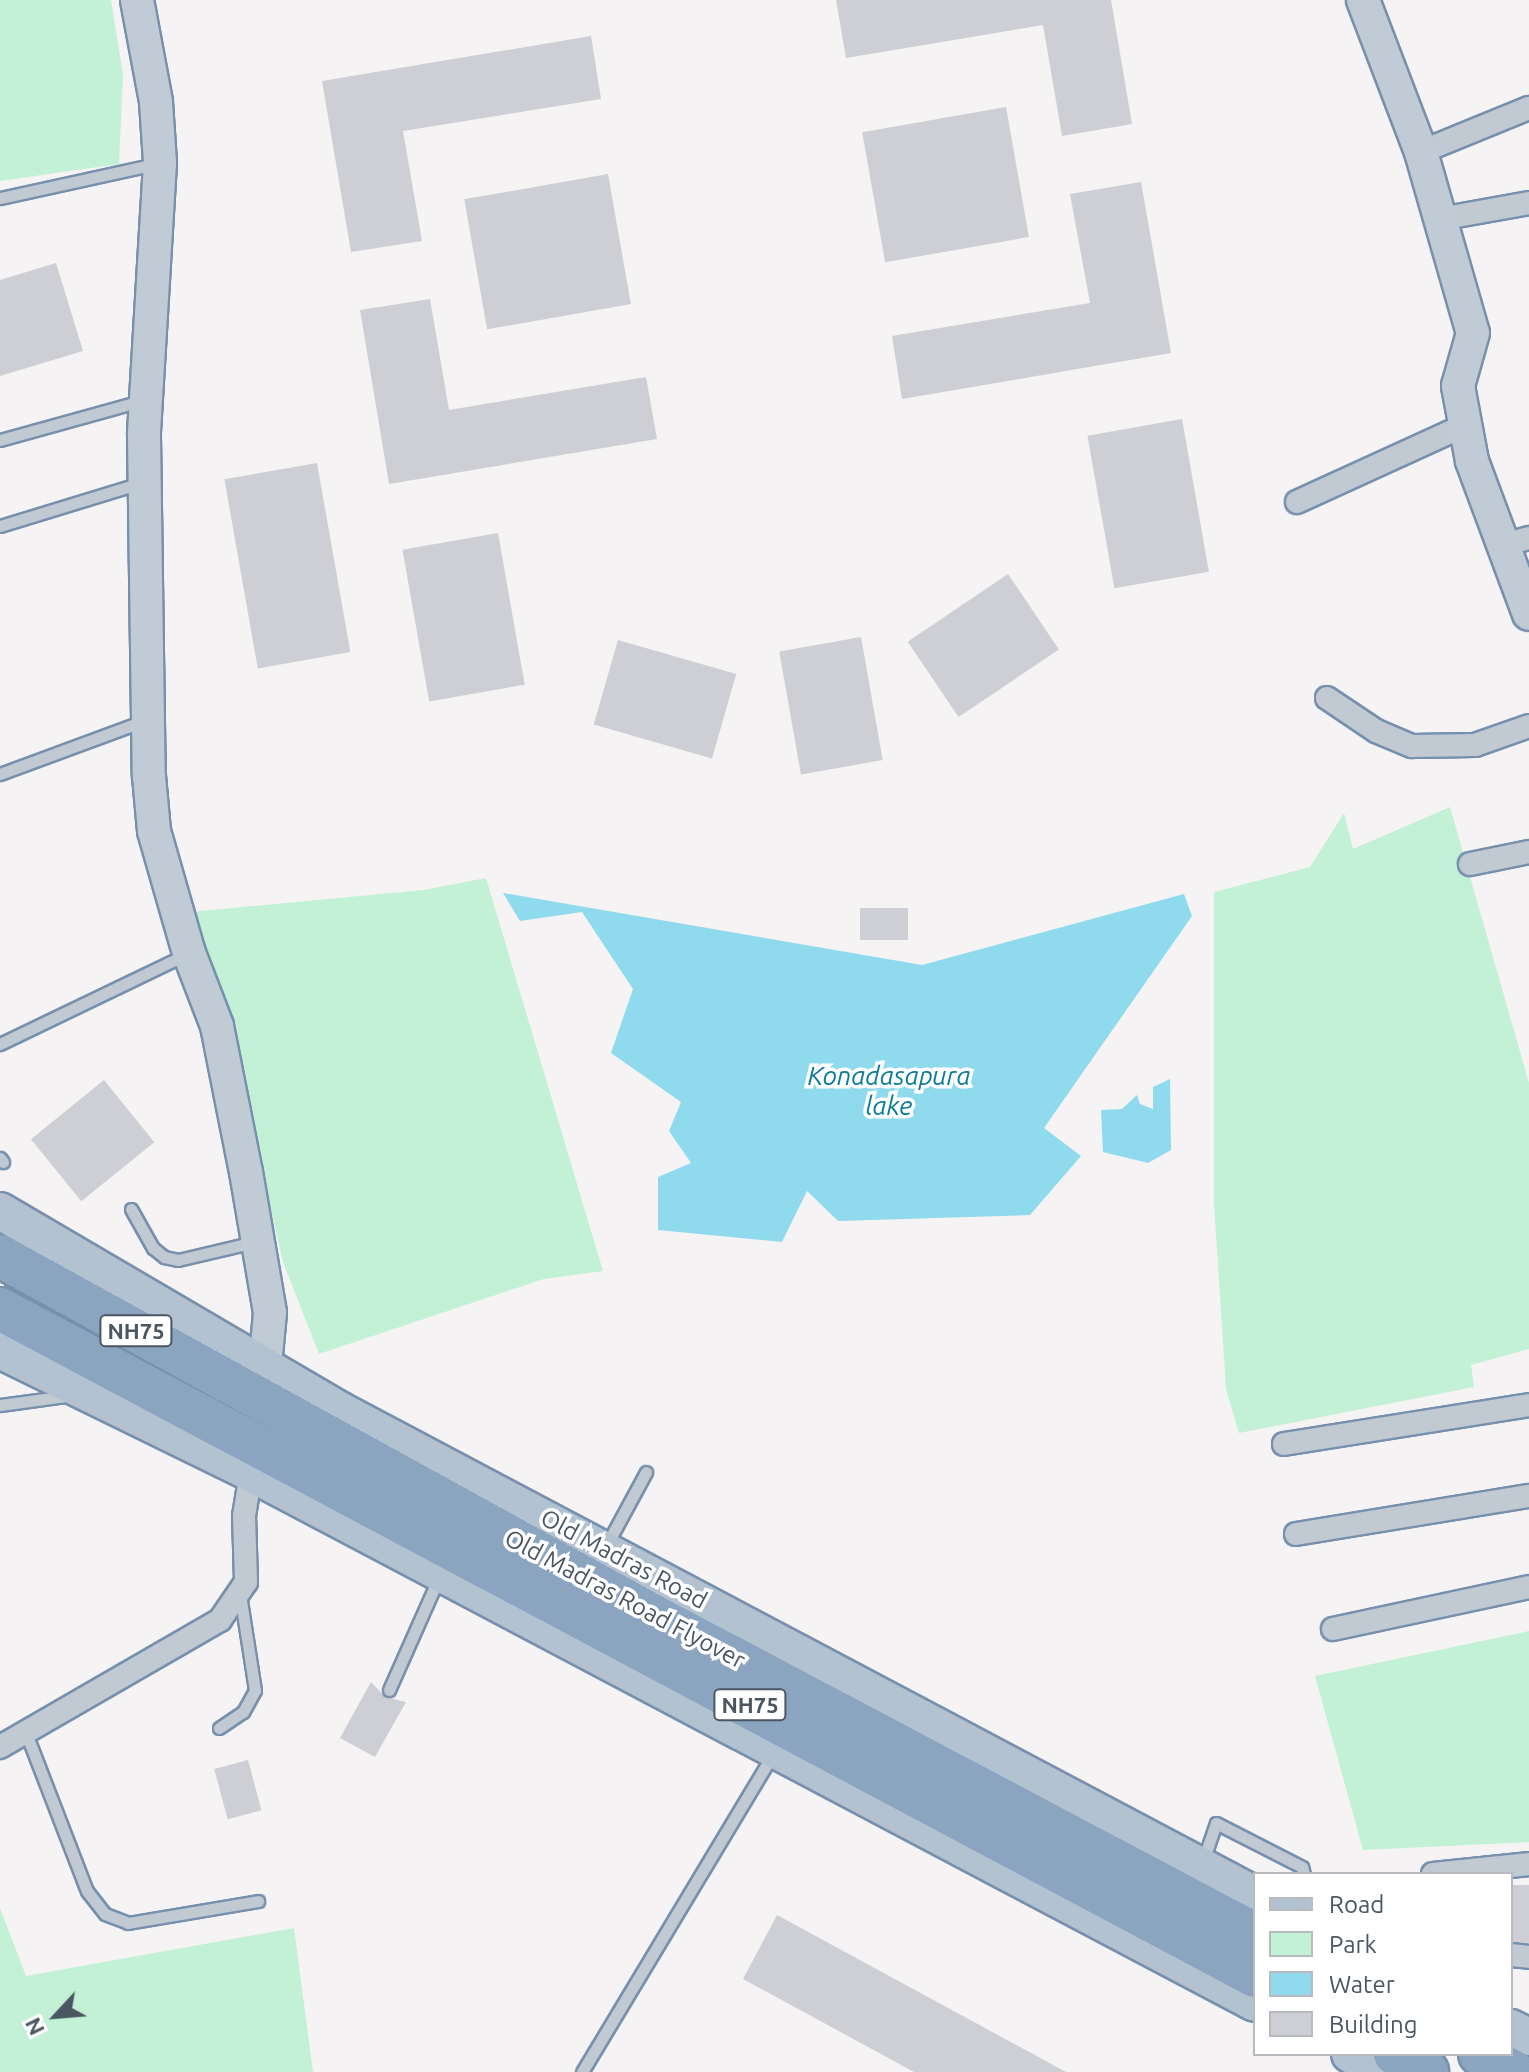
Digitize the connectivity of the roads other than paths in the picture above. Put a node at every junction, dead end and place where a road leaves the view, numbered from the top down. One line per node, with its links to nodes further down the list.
1 (137, 0): 5 (street)
2 (1363, 0): 4 (street)
3 (1529, 108): 4 (street)
4 (1421, 152): 8 (street)
5 (160, 163): 6 (lane); 9 (street)
6 (0, 198)
7 (1529, 203): 8 (street)
8 (1440, 219): 10 (street)
9 (146, 400): 11 (lane); 12 (street)
10 (1465, 425): 13 (street); 15 (street)
11 (0, 440)
12 (143, 482): 14 (lane); 18 (street)
13 (1297, 502)
14 (0, 526)
15 (1516, 542): 16 (street)
16 (1529, 614)
17 (1327, 698): 19 (street)
18 (147, 720): 20 (lane); 23 (street)
19 (1529, 726)
20 (0, 774)
21 (1529, 852): 22 (street)
22 (1470, 864)
23 (189, 953): 24 (lane); 27 (street)
24 (0, 1044)
25 (131, 1209): 27 (lane)
26 (0, 1211): 34 (main road, Old Madras Road)
27 (259, 1241): 34 (street)
28 (0, 1256): 34 (highway, Old Madras Road Flyover / NH75)
29 (0, 1309): 34 (highway, Old Madras Road Flyover / NH75)
30 (0, 1350): 31 (main road)
31 (88, 1393): 32 (lane); 34 (main road)
32 (0, 1405)
33 (1528, 1411): 35 (street)
34 (258, 1420): 39 (main road, Old Madras Road); 40 (main road); 42 (street); 55 (highway, Old Madras Road Flyover / NH75); 56 (highway, Old Madras Road Flyover / NH75)
35 (1284, 1444)
36 (646, 1472): 39 (lane)
37 (1529, 1496): 38 (street)
38 (1296, 1534)
39 (605, 1549): 50 (main road, Old Madras Road)
40 (441, 1572): 44 (lane); 48 (main road)
41 (1529, 1587): 43 (street)
42 (240, 1591): 45 (lane); 46 (street)
43 (1333, 1629)
44 (389, 1690)
45 (219, 1728)
46 (26, 1733): 47 (street); 54 (lane)
47 (0, 1747)
48 (777, 1749): 57 (main road); 61 (lane)
49 (1529, 1864): 52 (street)
50 (1201, 1867): 51 (lane); 53 (main road, Old Madras Road)
51 (1303, 1872)
52 (1452, 1872)
53 (1253, 1894)
54 (258, 1901)
55 (1253, 1933)
56 (1253, 1975)
57 (1253, 2002)
58 (1354, 2056): 62 (main road)
59 (1399, 2056): 63 (highway)
60 (1484, 2056): 64 (highway)
61 (582, 2072)
62 (1384, 2072)
63 (1427, 2072)
64 (1514, 2072)

